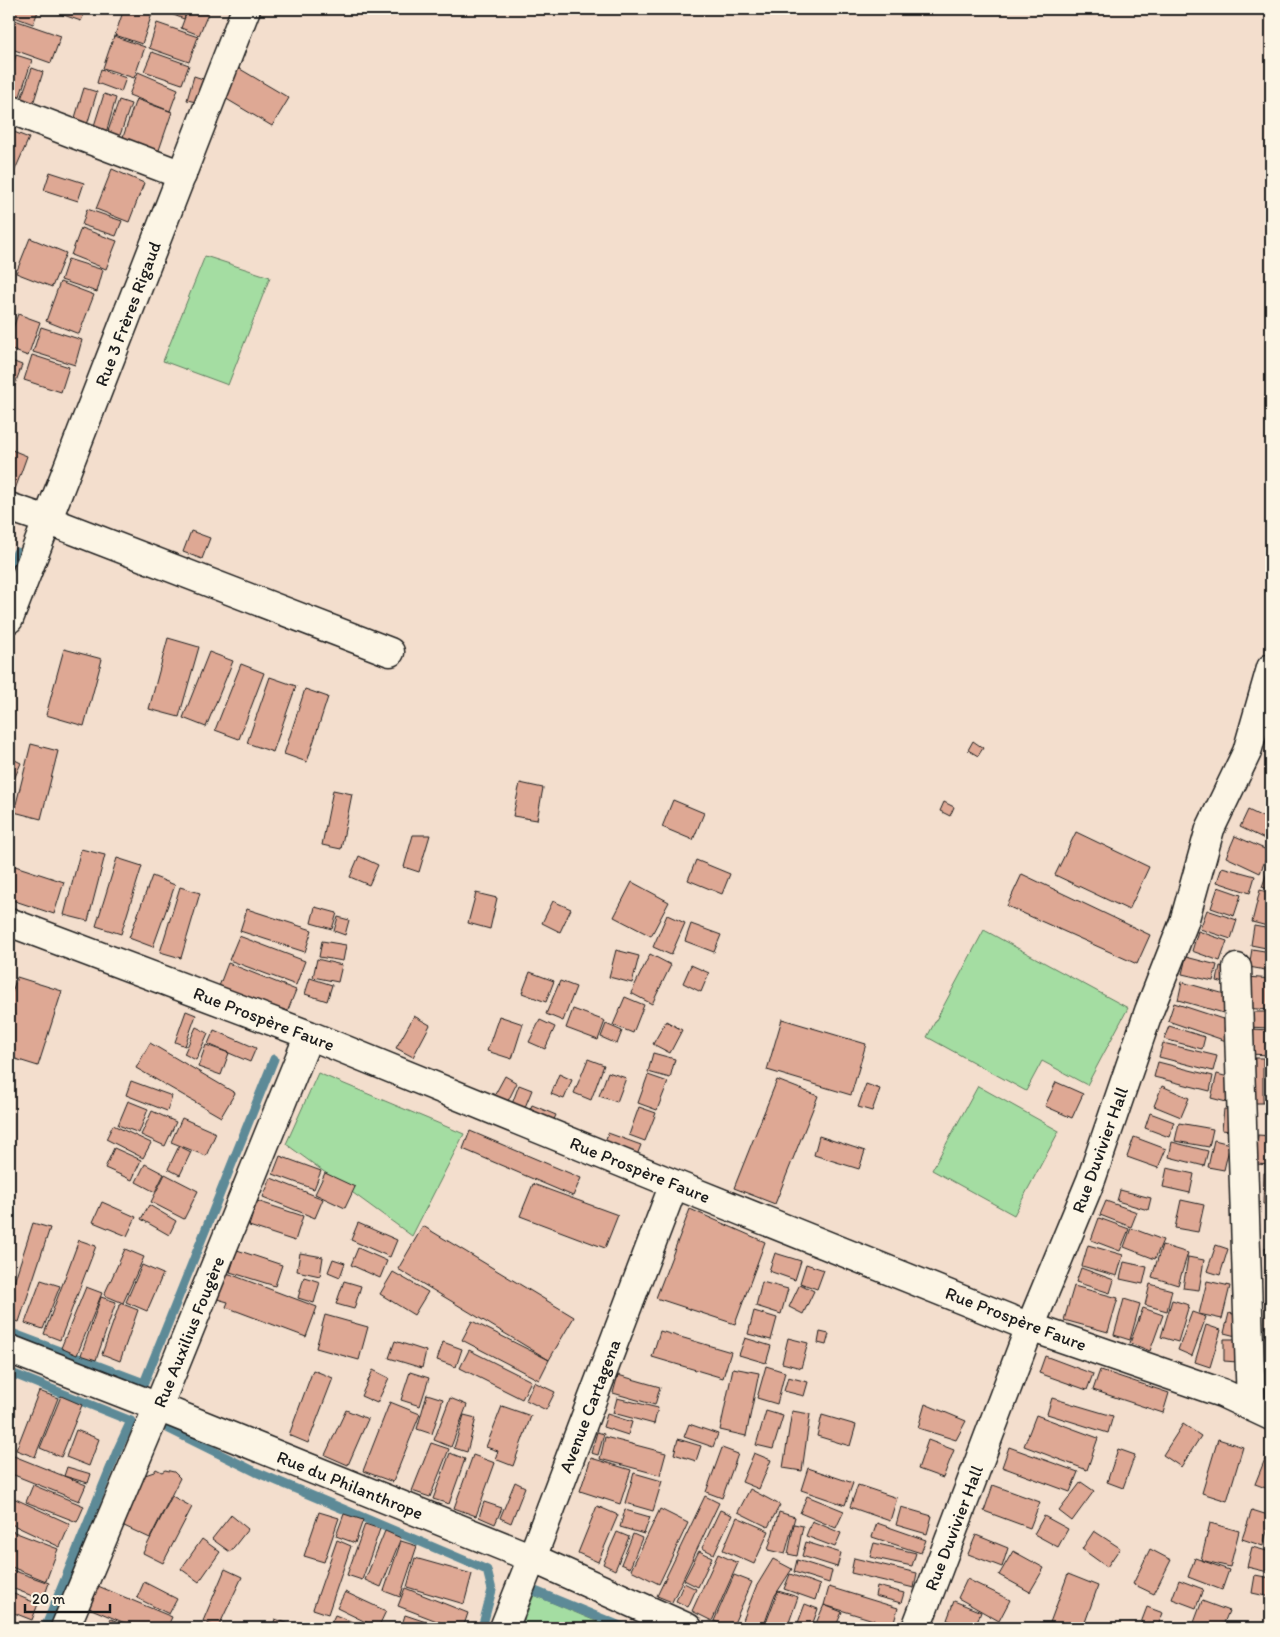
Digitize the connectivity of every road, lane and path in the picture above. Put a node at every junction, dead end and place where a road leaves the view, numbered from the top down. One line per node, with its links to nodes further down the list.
1 (246, 9): 3 (street, Rue 3 Frères Rigaud)
2 (9, 109): 3 (street)
3 (182, 175): 5 (street, Rue 3 Frères Rigaud)
4 (9, 507): 5 (street)
5 (48, 520): 6 (street, Rue 3 Frères Rigaud); 7 (street)
6 (9, 619)
7 (390, 652)
8 (1271, 668): 13 (street, Rue Duvivier Hall)
9 (9, 922): 11 (street, Rue Prospère Faure)
10 (1237, 968): 16 (street)
11 (309, 1035): 12 (street, Rue Prospère Faure); 15 (street, Rue Auxilius Fougère)
12 (674, 1184): 13 (street, Rue Prospère Faure); 17 (street, Avenue Cartagena)
13 (1030, 1327): 16 (street, Rue Prospère Faure); 21 (street, Rue Duvivier Hall)
14 (9, 1349): 15 (street, Rue du Philanthrope)
15 (158, 1407): 17 (street, Rue du Philanthrope); 18 (street, Rue Auxilius Fougère)
16 (1261, 1411)
17 (532, 1558): 19 (street, Avenue Cartagena); 20 (street, Rue du Philanthrope)
18 (65, 1628)
19 (504, 1628)
20 (688, 1628)
21 (916, 1628)

